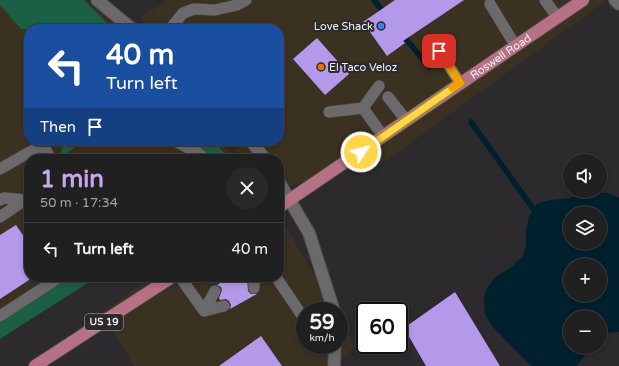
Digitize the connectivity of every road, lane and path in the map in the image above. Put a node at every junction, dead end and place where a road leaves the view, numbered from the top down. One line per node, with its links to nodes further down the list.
1 (97, 0): 9 (street)
2 (246, 0): 10 (lane)
3 (545, 0): 8 (lane)
4 (583, 0): 8 (main road, Roswell Road)
5 (616, 0): 7 (street)
6 (490, 4): 12 (lane)
7 (619, 4)
8 (557, 17): 12 (main road, Roswell Road)
9 (126, 24)
10 (174, 24)
11 (433, 41): 13 (lane)
12 (515, 45): 13 (main road, Roswell Road)
13 (460, 83): 18 (main road, Roswell Road)
14 (379, 86): 16 (lane)
15 (388, 97): 18 (lane)
16 (363, 108): 17 (lane); 19 (lane)
17 (329, 112)
18 (406, 120): 19 (main road, Roswell Road)
19 (383, 136): 29 (main road, Roswell Road)
20 (41, 146): 23 (lane)
21 (185, 146): 24 (lane)
22 (255, 146): 25 (street)
23 (27, 154)
24 (199, 154)
25 (261, 154)
26 (24, 155): 27 (lane)
27 (0, 169)
28 (284, 190): 29 (street)
29 (290, 199): 33 (main road, Roswell Road); 40 (street)
30 (0, 200): 31 (lane)
31 (24, 200)
32 (24, 201): 34 (lane)
33 (284, 203)
34 (0, 217)
35 (52, 282): 44 (lane)
36 (164, 282): 46 (main road, US 19)
37 (184, 282): 43 (lane)
38 (279, 282): 42 (lane)
39 (215, 291): 43 (lane)
40 (331, 302)
41 (224, 306): 43 (lane)
42 (296, 307)
43 (204, 311)
44 (0, 316)
45 (335, 354): 47 (street)
46 (35, 366)
47 (334, 366)

